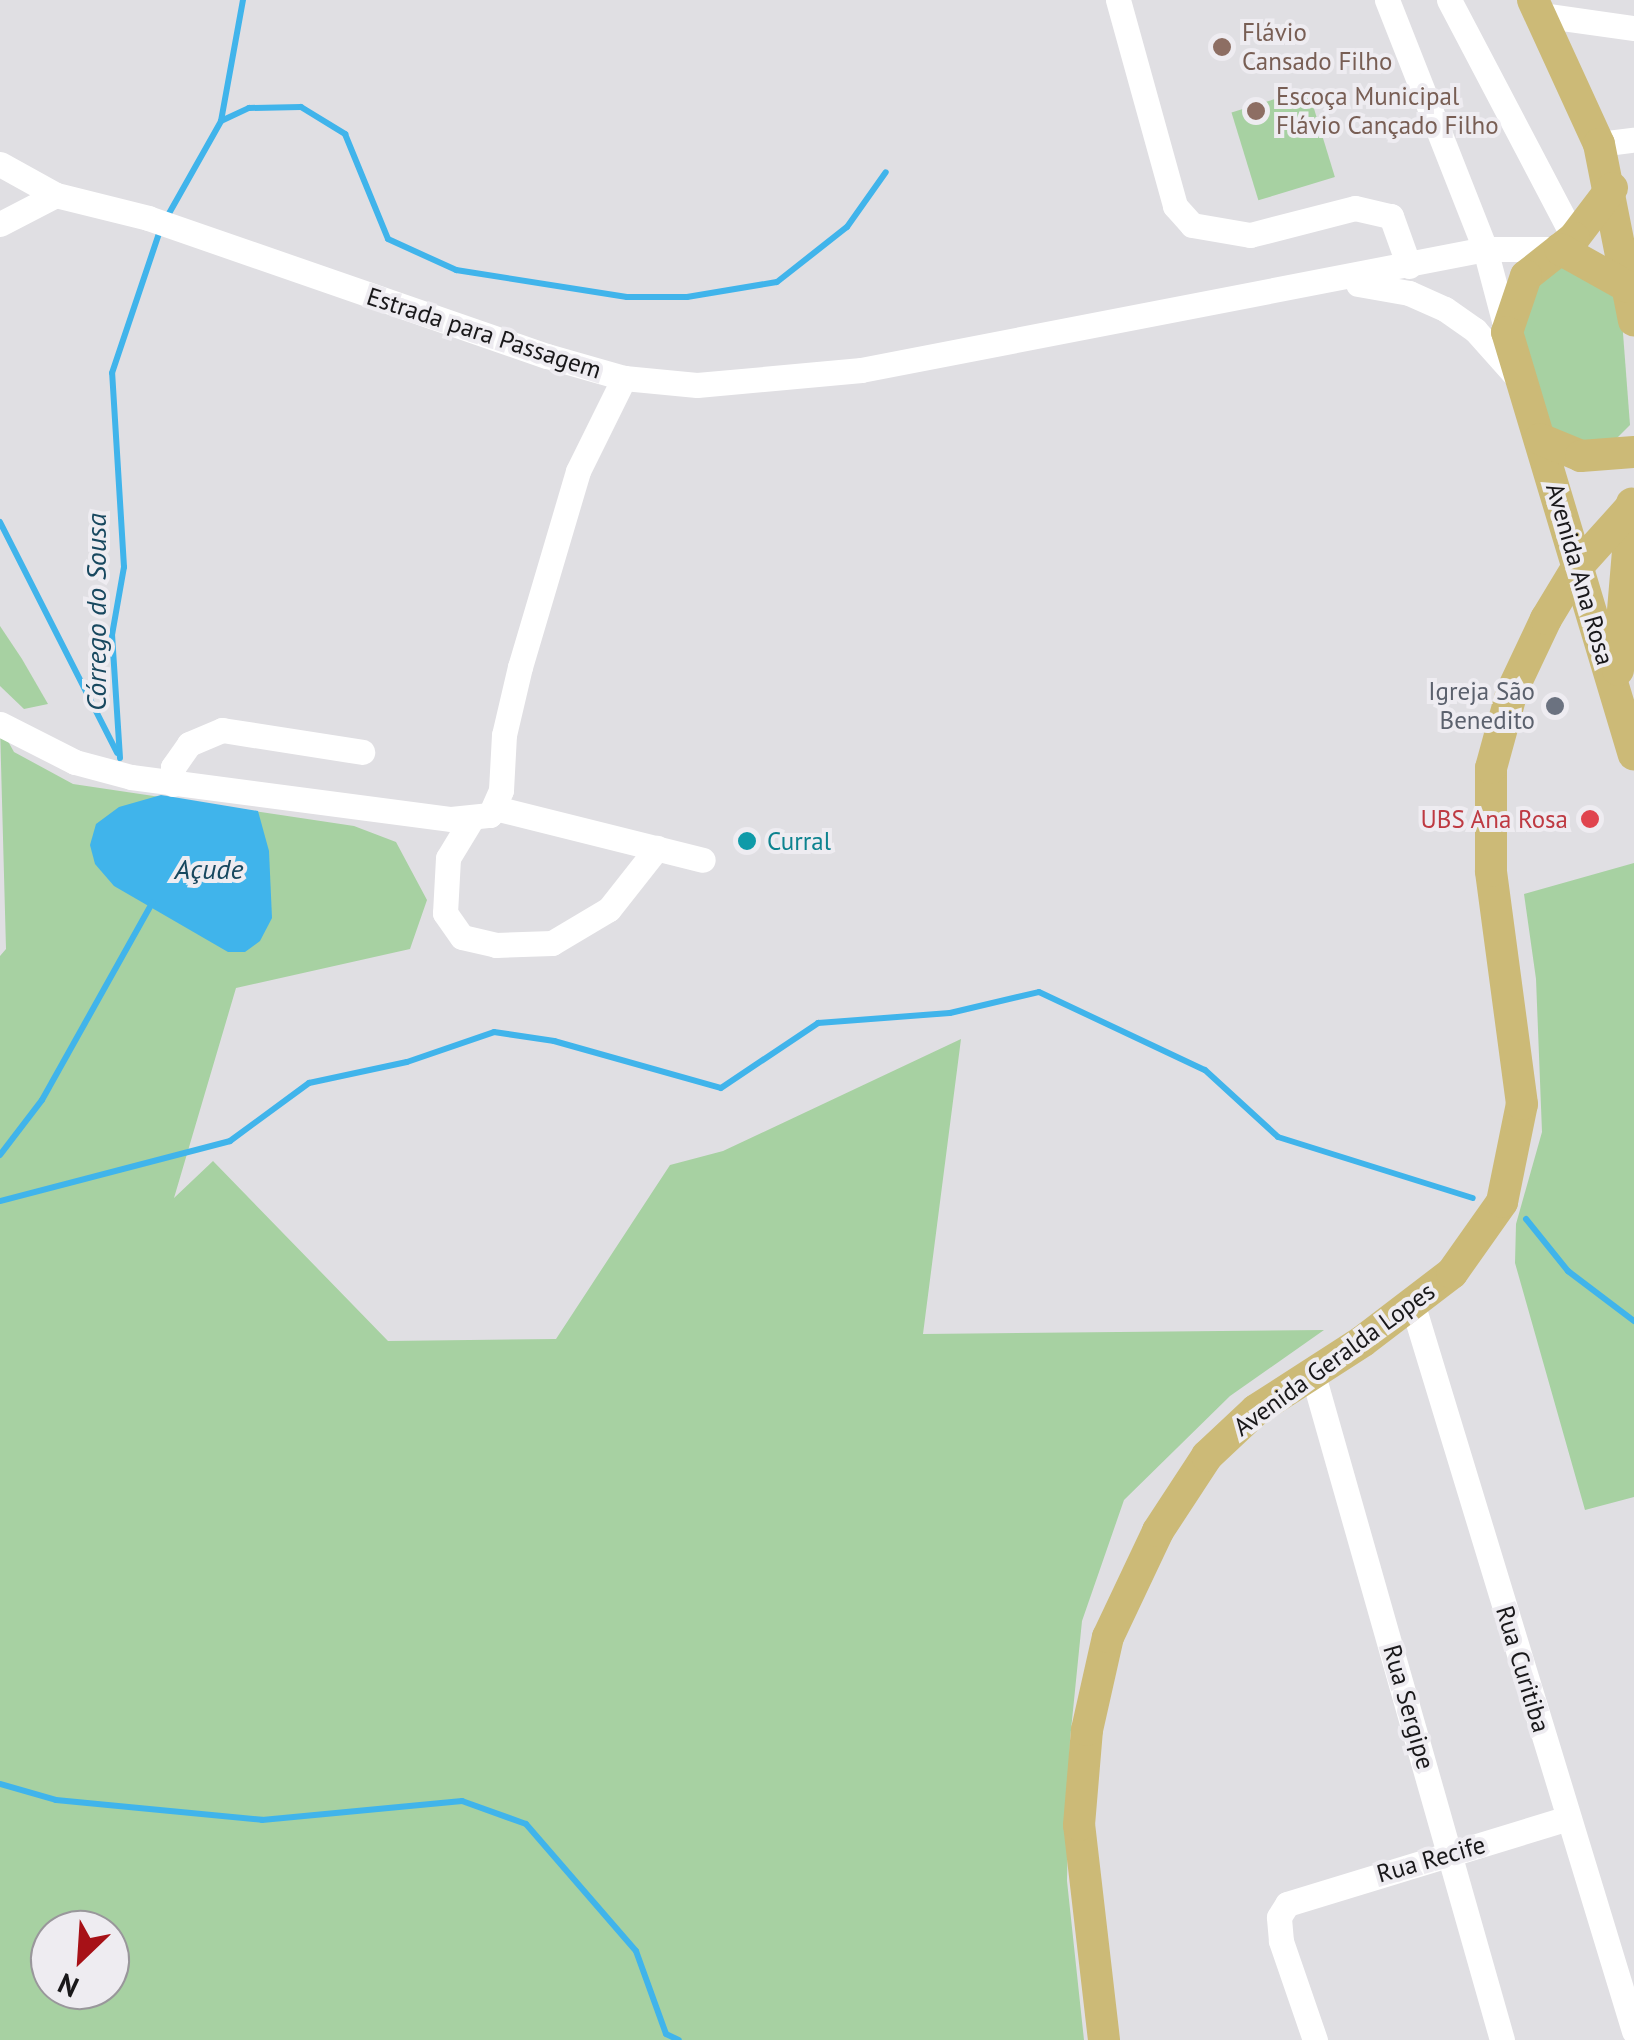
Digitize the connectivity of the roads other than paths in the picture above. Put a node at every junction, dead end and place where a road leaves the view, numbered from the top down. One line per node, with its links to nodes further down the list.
1 (1118, 0): 14 (street)
2 (1387, 0): 13 (street)
3 (1449, 0): 12 (street)
4 (1537, 7): 5 (street); 7 (main road)
5 (1634, 28)
6 (1634, 140): 7 (street)
7 (1600, 144): 9 (main road)
8 (0, 164): 10 (street, Estrada para Passagem)
9 (1612, 188): 12 (main road); 16 (main road)
10 (56, 194): 11 (street); 19 (street, Estrada para Passagem)
11 (0, 224)
12 (1567, 243): 13 (street); 16 (main road); 18 (main road)
13 (1485, 249): 14 (street); 18 (street)
14 (1409, 266): 15 (street)
15 (1343, 282): 19 (street, Estrada para Passagem); 20 (street)
16 (1628, 287): 17 (main road)
17 (1634, 321)
18 (1507, 332): 20 (main road, Avenida Ana Rosa)
19 (624, 378): 31 (street)
20 (1522, 383): 21 (main road, Avenida Ana Rosa)
21 (1540, 439): 22 (main road); 24 (main road, Avenida Ana Rosa)
22 (1634, 452)
23 (1633, 496): 24 (main road, Avenida Geralda Lopes); 25 (main road, Avenida Ana Rosa)
24 (1578, 566): 26 (main road, Avenida Ana Rosa); 35 (main road, Avenida Geralda Lopes)
25 (1627, 623): 26 (main road, Avenida Ana Rosa)
26 (1620, 709): 29 (main road, Avenida Ana Rosa)
27 (0, 724): 30 (street)
28 (362, 752): 30 (street)
29 (1634, 754)
30 (173, 784): 32 (street)
31 (494, 808): 32 (street); 33 (street)
32 (471, 820): 33 (street)
33 (658, 848): 34 (street)
34 (703, 860)
35 (1413, 1306): 36 (main road, Avenida Geralda Lopes); 37 (street, Rua Curitiba)
36 (1313, 1375): 38 (street, Rua Sergipe); 40 (main road, Avenida Geralda Lopes)
37 (1568, 1818): 38 (street, Rua Recife); 39 (street, Rua Curitiba)
38 (1451, 1853): 41 (street, Rua Recife); 42 (street, Rua Sergipe)
39 (1634, 2031)
40 (1104, 2040)
41 (1316, 2040)
42 (1502, 2040)

